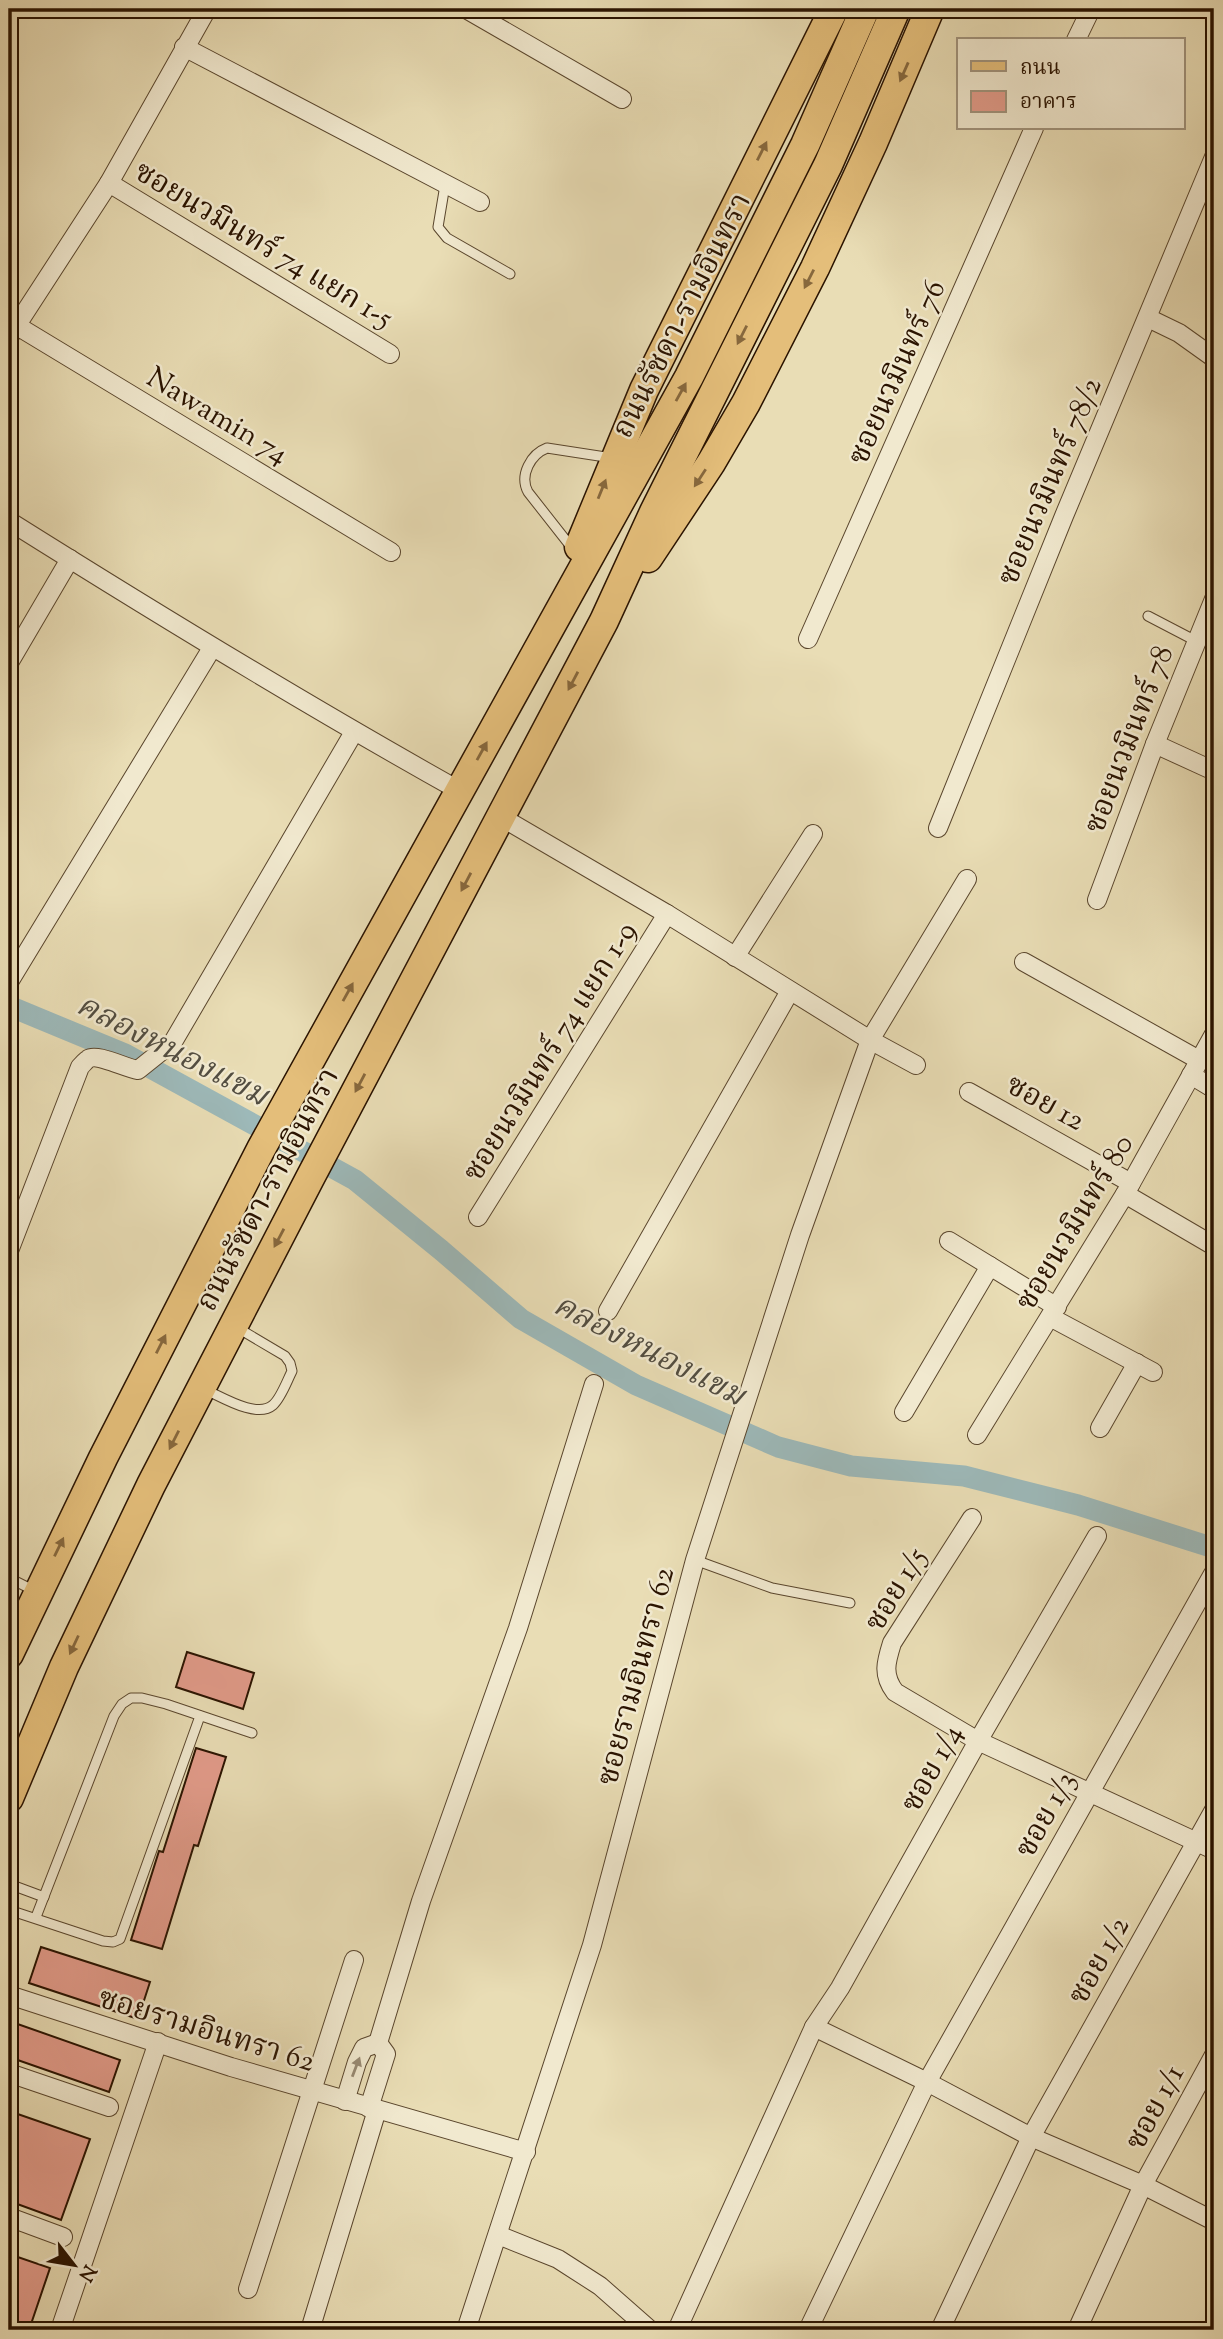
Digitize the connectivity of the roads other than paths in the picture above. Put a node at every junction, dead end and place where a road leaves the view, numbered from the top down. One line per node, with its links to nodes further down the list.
1 (207, 9): 9 (street, Nawamin 74)
2 (466, 9): 10 (street)
3 (834, 9): 21 (main road, ถนนรัชดา-รามอินทรา, one-way to 3)
4 (865, 9): 31 (main road, ถนนรัชดา-รามอินทรา, one-way to 4)
5 (896, 9): 28 (main road, ถนนรัชดา-รามอินทรา, one-way to 28)
6 (930, 9): 28 (main road, ถนนรัชดา-รามอินทรา, one-way to 28)
7 (1091, 9): 8 (street)
8 (1077, 38)
9 (184, 47): 13 (street, Nawamin 74); 14 (street)
10 (622, 99)
11 (1033, 130): 29 (street, ซอยนวมินทร์ 76)
12 (1214, 157): 17 (street, ซอยนวมินทร์ 78/2)
13 (109, 183): 18 (street, Nawamin 74); 19 (street, ซอยนวมินทร์ 74 แยก 1-5)
14 (445, 185): 15 (street); 16 (lane)
15 (480, 202)
16 (510, 274)
17 (1148, 318): 20 (street); 39 (street, ซอยนวมินทร์ 78/2)
18 (11, 328): 23 (street, Nawamin 74)
19 (390, 354)
20 (1214, 358)
21 (614, 458): 24 (main road, ถนนรัชดา-รามอินทรา, one-way to 21); 24 (lane)
22 (9, 521): 25 (street)
23 (391, 552)
24 (576, 553): 31 (main road, ถนนรัชดา-รามอินทรา)
25 (70, 559): 32 (street); 33 (street)
26 (1214, 599): 30 (street, ซอยนวมินทร์ 78)
27 (1148, 616): 30 (lane)
28 (604, 621): 38 (main road, ถนนรัชดา-รามอินทรา, one-way to 38)
29 (808, 639)
30 (1196, 641): 35 (street, ซอยนวมินทร์ 78)
31 (542, 644): 37 (main road, ถนนรัชดา-รามอินทรา, one-way to 31)
32 (212, 648): 34 (street); 46 (street)
33 (9, 663)
34 (354, 732): 37 (street); 58 (street)
35 (1155, 744): 36 (street); 42 (street, ซอยนวมินทร์ 78)
36 (1214, 771)
37 (460, 791): 73 (main road, ถนนรัชดา-รามอินทรา, one-way to 37)
38 (501, 817): 43 (street, ซอยนวมินทร์ 74 แยก 1-9); 62 (main road, ถนนรัชดา-รามอินทรา, one-way to 62)
39 (938, 828)
40 (813, 834): 44 (street)
41 (967, 879): 49 (street, ซอยรามอินทรา 62)
42 (1097, 900)
43 (667, 914): 44 (street, ซอยนวมินทร์ 74 แยก 1-9); 55 (street, ซอยนวมินทร์ 74 แยก 1-9)
44 (735, 957): 47 (street, ซอยนวมินทร์ 74 แยก 1-9)
45 (1024, 962): 51 (street)
46 (9, 982)
47 (790, 992): 49 (street, ซอยนวมินทร์ 74 แยก 1-9); 60 (street)
48 (1214, 1034): 51 (street, ซอยนวมินทร์ 80)
49 (878, 1044): 50 (street); 70 (street, ซอยรามอินทรา 62)
50 (916, 1065)
51 (1195, 1068): 52 (street); 54 (street, ซอยนวมินทร์ 80)
52 (1214, 1089)
53 (969, 1092): 54 (street, ซอย 12)
54 (1128, 1188): 57 (street, ซอย 12); 61 (street, ซอยนวมินทร์ 80)
55 (478, 1217)
56 (949, 1241): 59 (street)
57 (1214, 1246)
58 (9, 1251)
59 (990, 1266): 61 (street); 65 (street)
60 (608, 1311)
61 (1053, 1312): 66 (street); 67 (street, ซอยนวมินทร์ 80)
62 (233, 1325): 64 (main road, ถนนรัชดา-รามอินทรา); 64 (lane)
63 (594, 1384): 92 (street)
64 (201, 1387): 80 (main road, ถนนรัชดา-รามอินทรา, one-way to 80)
65 (904, 1412)
66 (1100, 1428)
67 (977, 1435)
68 (971, 1518): 78 (street, ซอย 1/5)
69 (1097, 1536): 78 (street, ซอย 1/4)
70 (695, 1560): 74 (lane); 101 (street, ซอยรามอินทรา 62)
71 (1213, 1574): 79 (street, ซอย 1/3)
72 (9, 1578): 73 (lane)
73 (37, 1591): 75 (main road, ถนนรัชดา-รามอินทรา)
74 (850, 1603)
75 (9, 1654)
76 (200, 1716): 77 (lane); 85 (lane); 87 (lane)
77 (252, 1733)
78 (978, 1741): 79 (street); 90 (street, ซอย 1/4)
79 (1089, 1793): 82 (street); 95 (street, ซอย 1/3)
80 (9, 1798)
81 (1214, 1810): 82 (street, ซอย 1/2)
82 (1197, 1841): 83 (street); 100 (street, ซอย 1/2)
83 (1214, 1850)
84 (9, 1884): 85 (lane)
85 (44, 1897): 87 (lane)
86 (9, 1910): 87 (lane)
87 (36, 1917)
88 (354, 1960): 96 (street)
89 (9, 1995): 91 (street, ซอยรามอินทรา 62)
90 (814, 2028): 95 (street); 112 (street, ซอย 1/4)
91 (158, 2042): 96 (street, ซอยรามอินทรา 62); 108 (street)
92 (377, 2043): 97 (street, one-way to 92); 99 (street)
93 (1214, 2055): 102 (street, ซอย 1/1)
94 (9, 2073): 98 (street)
95 (927, 2082): 100 (street); 113 (street, ซอย 1/3)
96 (312, 2092): 97 (street, ซอยรามอินทรา 62); 107 (street)
97 (345, 2101): 99 (street, ซอยรามอินทรา 62)
98 (109, 2107)
99 (379, 2110): 101 (street, ซอยรามอินทรา 62); 109 (street)
100 (1031, 2137): 102 (street); 114 (street, ซอย 1/2)
101 (526, 2152): 105 (street, ซอยรามอินทรา 62)
102 (1143, 2185): 104 (street); 115 (street, ซอย 1/1)
103 (9, 2217): 106 (street)
104 (1214, 2221)
105 (498, 2235): 110 (street, ซอยรามอินทรา 62); 111 (street)
106 (63, 2237)
107 (248, 2289)
108 (60, 2330)
109 (310, 2330)
110 (466, 2330)
111 (650, 2330)
112 (677, 2330)
113 (808, 2330)
114 (940, 2330)
115 (1077, 2330)

